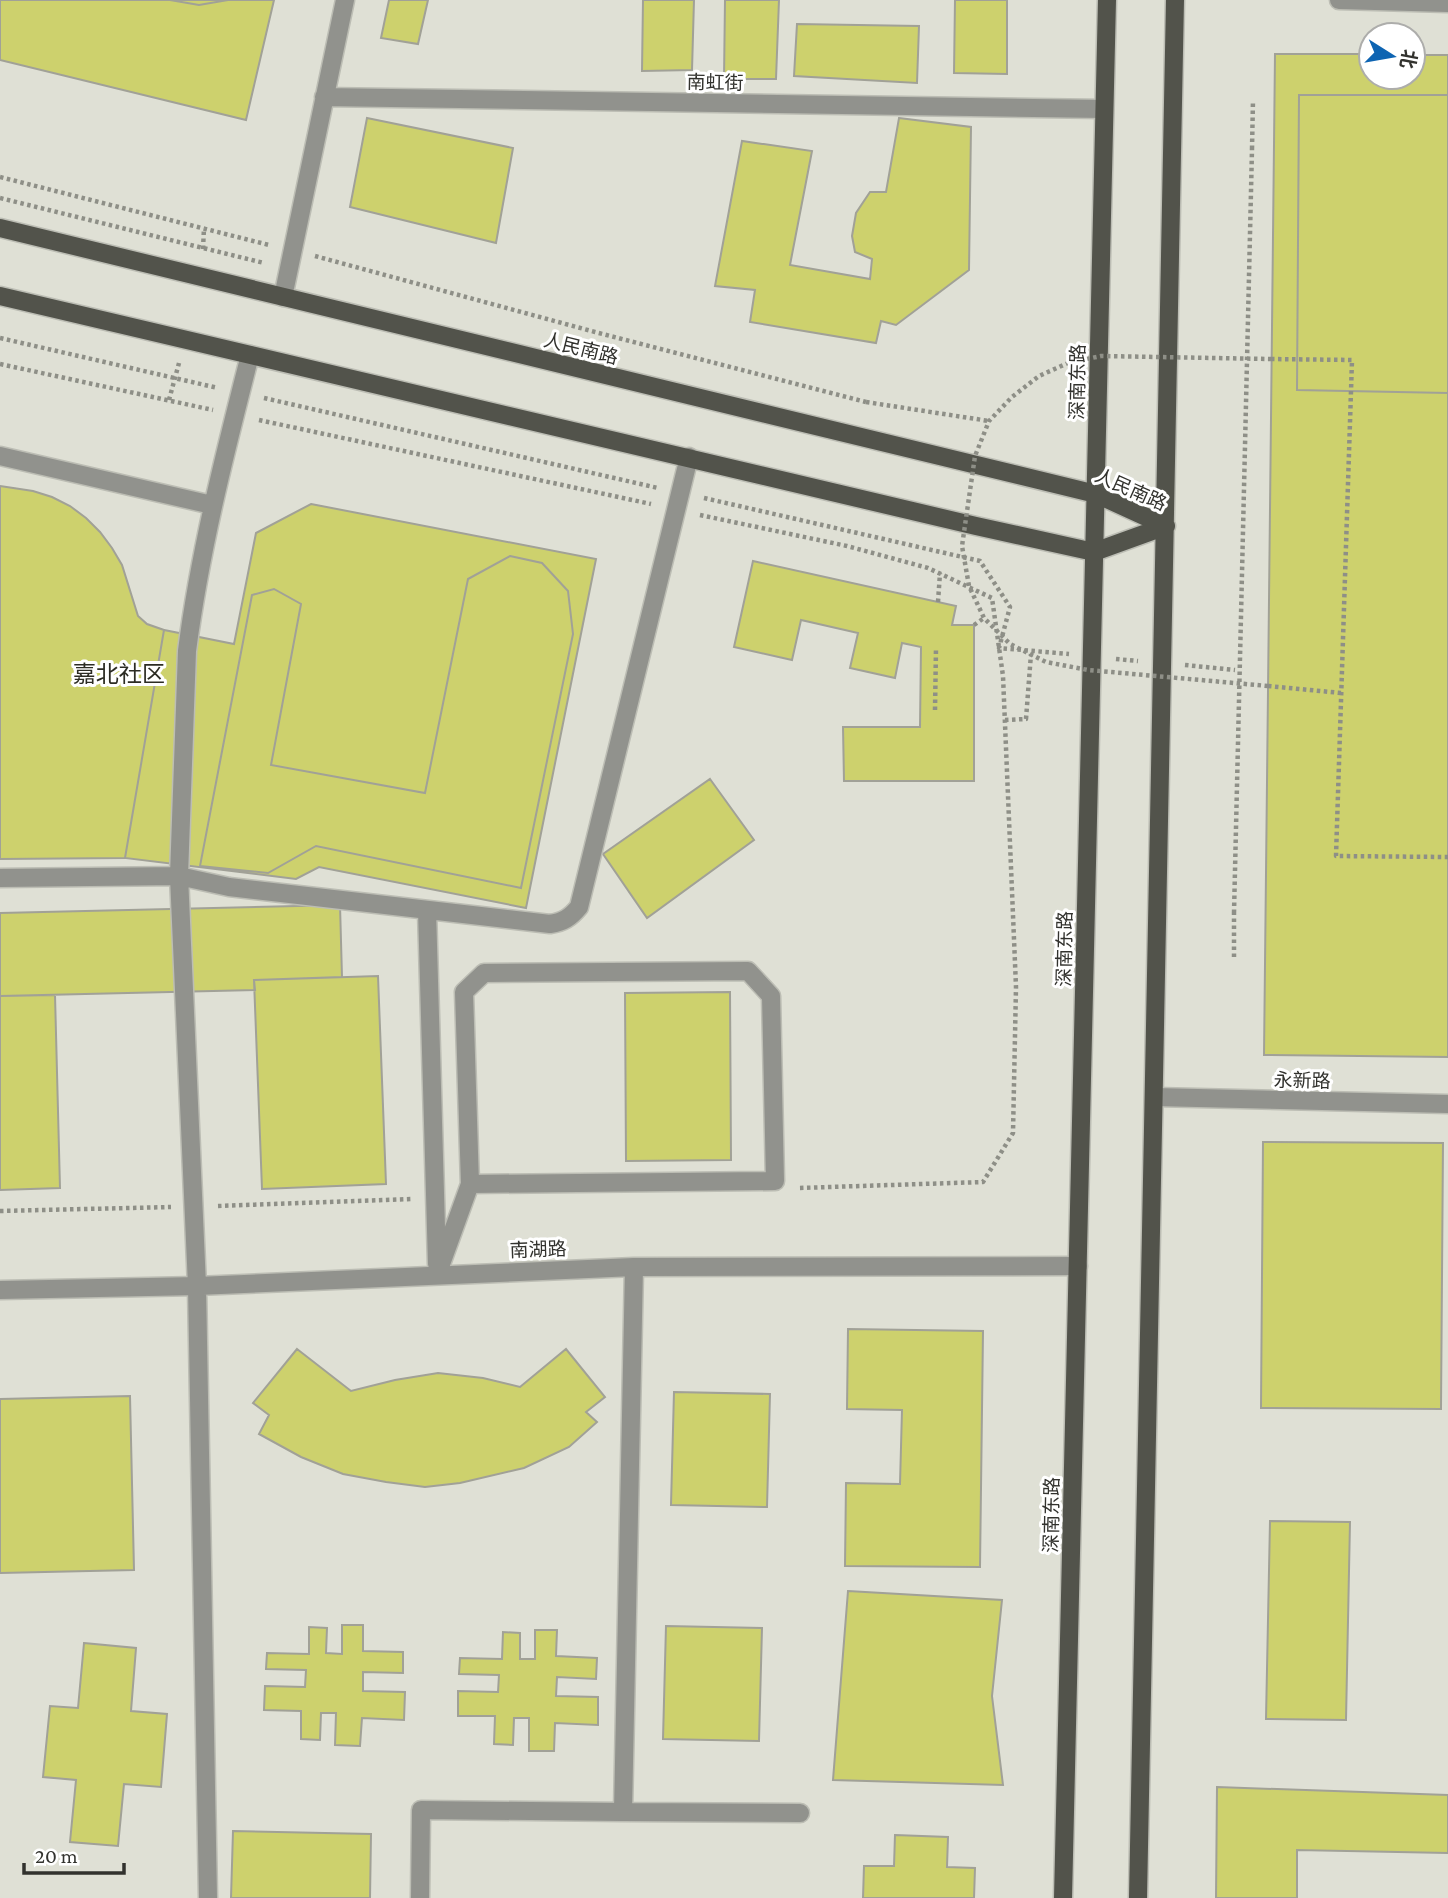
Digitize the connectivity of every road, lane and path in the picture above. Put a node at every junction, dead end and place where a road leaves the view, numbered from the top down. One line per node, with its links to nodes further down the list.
1 (345, 0): 6 (street)
2 (1107, 0): 8 (main road, 深南东路)
3 (1175, 0): 26 (main road)
4 (1339, 0): 5 (street)
5 (1448, 3)
6 (324, 97): 8 (street, 南虹街); 11 (street)
7 (1253, 100): 16 (path, bridge)
8 (1104, 109): 23 (main road, 深南东路)
9 (0, 177): 11 (path)
10 (0, 228): 13 (main road, 人民南路)
11 (292, 250): 13 (street); 20 (path, bridge)
12 (0, 296): 15 (main road)
13 (283, 297): 23 (main road, 人民南路)
14 (0, 338): 18 (path)
15 (250, 355): 18 (street); 22 (main road)
16 (1247, 359): 20 (path, bridge); 35 (path, bridge); 36 (path, bridge)
17 (0, 364): 19 (path)
18 (240, 393): 19 (street); 24 (path)
19 (235, 415): 24 (path); 25 (street)
20 (989, 421): 30 (path, bridge)
21 (0, 456): 25 (street)
22 (689, 457): 24 (street); 27 (main road)
23 (1096, 494): 26 (main road, 人民南路); 27 (main road, 深南东路)
24 (678, 501): 28 (path); 33 (path); 42 (street)
25 (212, 505): 40 (street)
26 (1166, 526): 27 (main road, 人民南路); 44 (main road)
27 (1094, 552): 51 (main road, 深南东路)
28 (940, 573): 29 (path); 33 (path)
29 (938, 603)
30 (984, 618): 31 (path); 34 (path, bridge)
31 (974, 625)
32 (936, 648): 37 (path)
33 (999, 648): 38 (path)
34 (1031, 654): 35 (path, bridge); 38 (path)
35 (1240, 683): 36 (path, bridge); 43 (path, bridge)
36 (1341, 693): 39 (path)
37 (935, 710)
38 (1005, 720): 47 (path)
39 (1448, 856)
40 (179, 876): 41 (street); 42 (street); 49 (street)
41 (0, 878)
42 (427, 910): 48 (street)
43 (1234, 957)
44 (1154, 1097): 45 (street, 永新路); 61 (main road)
45 (1448, 1104)
46 (470, 1184): 46 (street); 53 (street)
47 (792, 1188)
48 (435, 1199): 49 (path); 53 (street)
49 (194, 1207): 50 (path); 54 (street)
50 (0, 1211)
51 (1078, 1266): 52 (street, 南湖路); 60 (main road, 深南东路)
52 (634, 1267): 53 (street, 南湖路); 56 (street)
53 (437, 1275): 54 (street, 南湖路)
54 (197, 1286): 55 (street, 南湖路); 58 (street)
55 (0, 1290)
56 (623, 1812): 57 (street); 59 (street)
57 (800, 1814)
58 (208, 1898)
59 (420, 1898)
60 (1063, 1898)
61 (1138, 1898)

